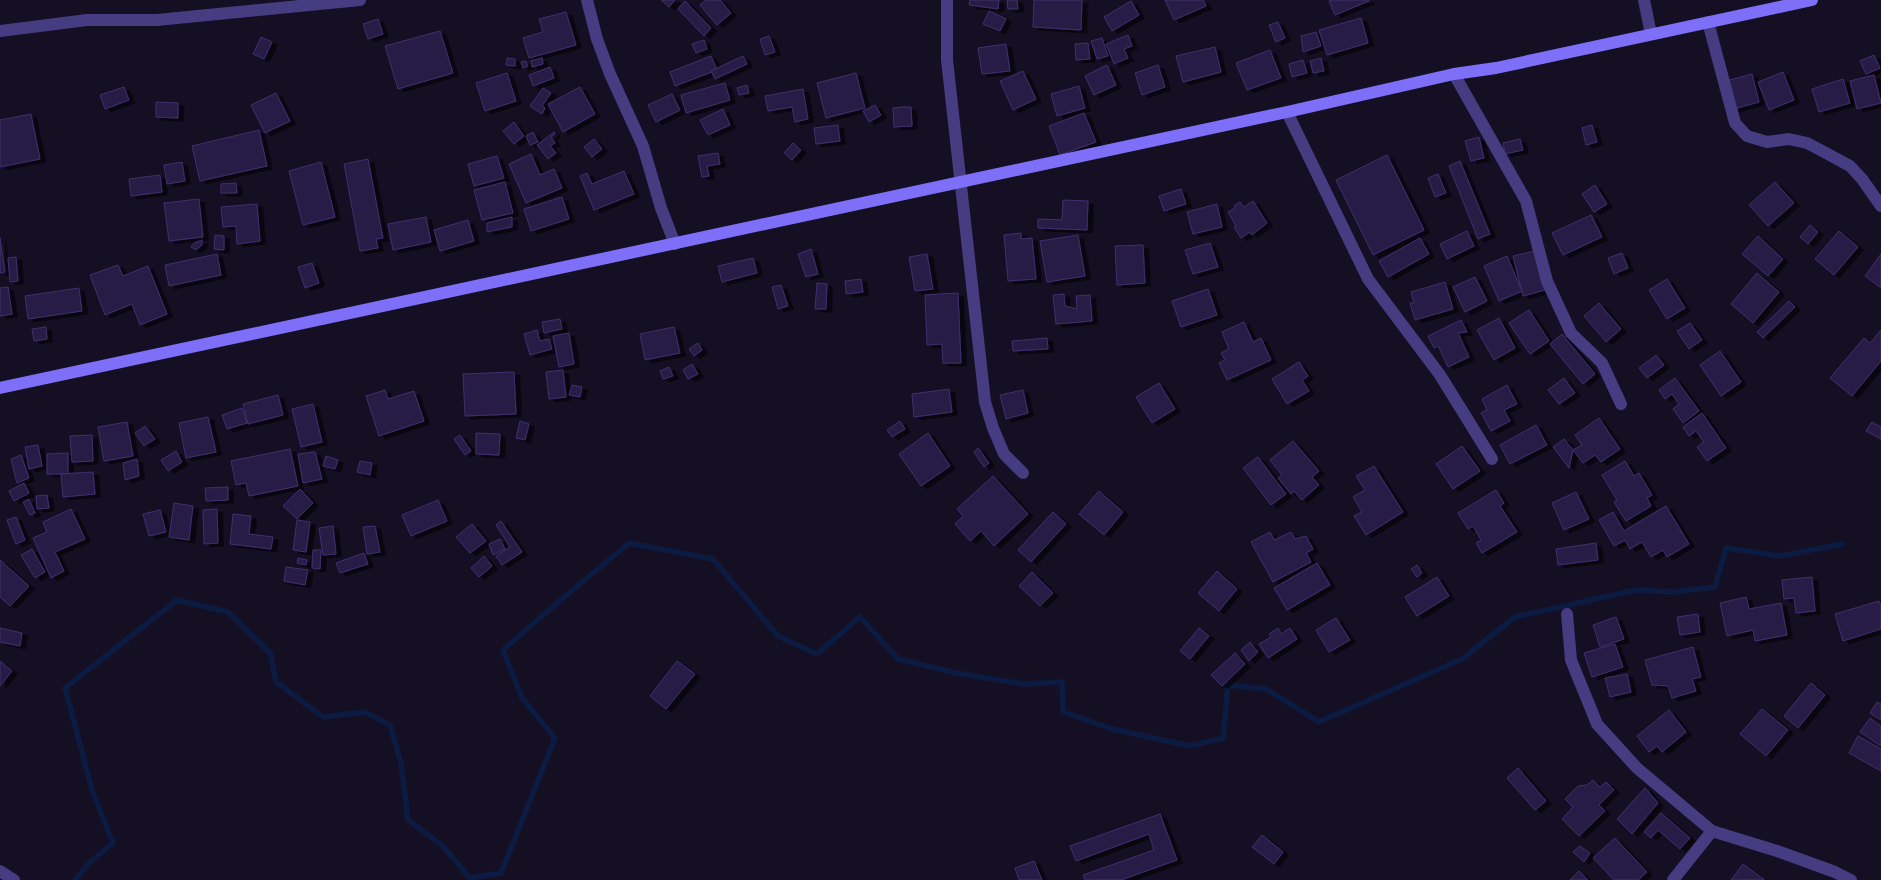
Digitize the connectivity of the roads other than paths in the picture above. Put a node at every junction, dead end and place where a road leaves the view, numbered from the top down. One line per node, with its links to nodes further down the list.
1 (360, 0): 7 (street)
2 (587, 0): 13 (street)
3 (947, 0): 11 (street)
4 (1644, 0): 8 (street)
5 (1812, 0): 6 (main road)
6 (1708, 22): 8 (main road); 12 (street)
7 (0, 31)
8 (1651, 34): 9 (main road)
9 (1454, 74): 10 (main road); 15 (street)
10 (1287, 112): 11 (main road); 16 (street)
11 (962, 182): 13 (main road); 17 (street)
12 (1881, 206)
13 (675, 244): 14 (main road)
14 (0, 388)
15 (1621, 404)
16 (1492, 460)
17 (1023, 473)
18 (1567, 614): 19 (street)
19 (1712, 831): 22 (street); 23 (street)
20 (0, 870): 21 (street)
21 (14, 880)
22 (1673, 880)
23 (1851, 880)

